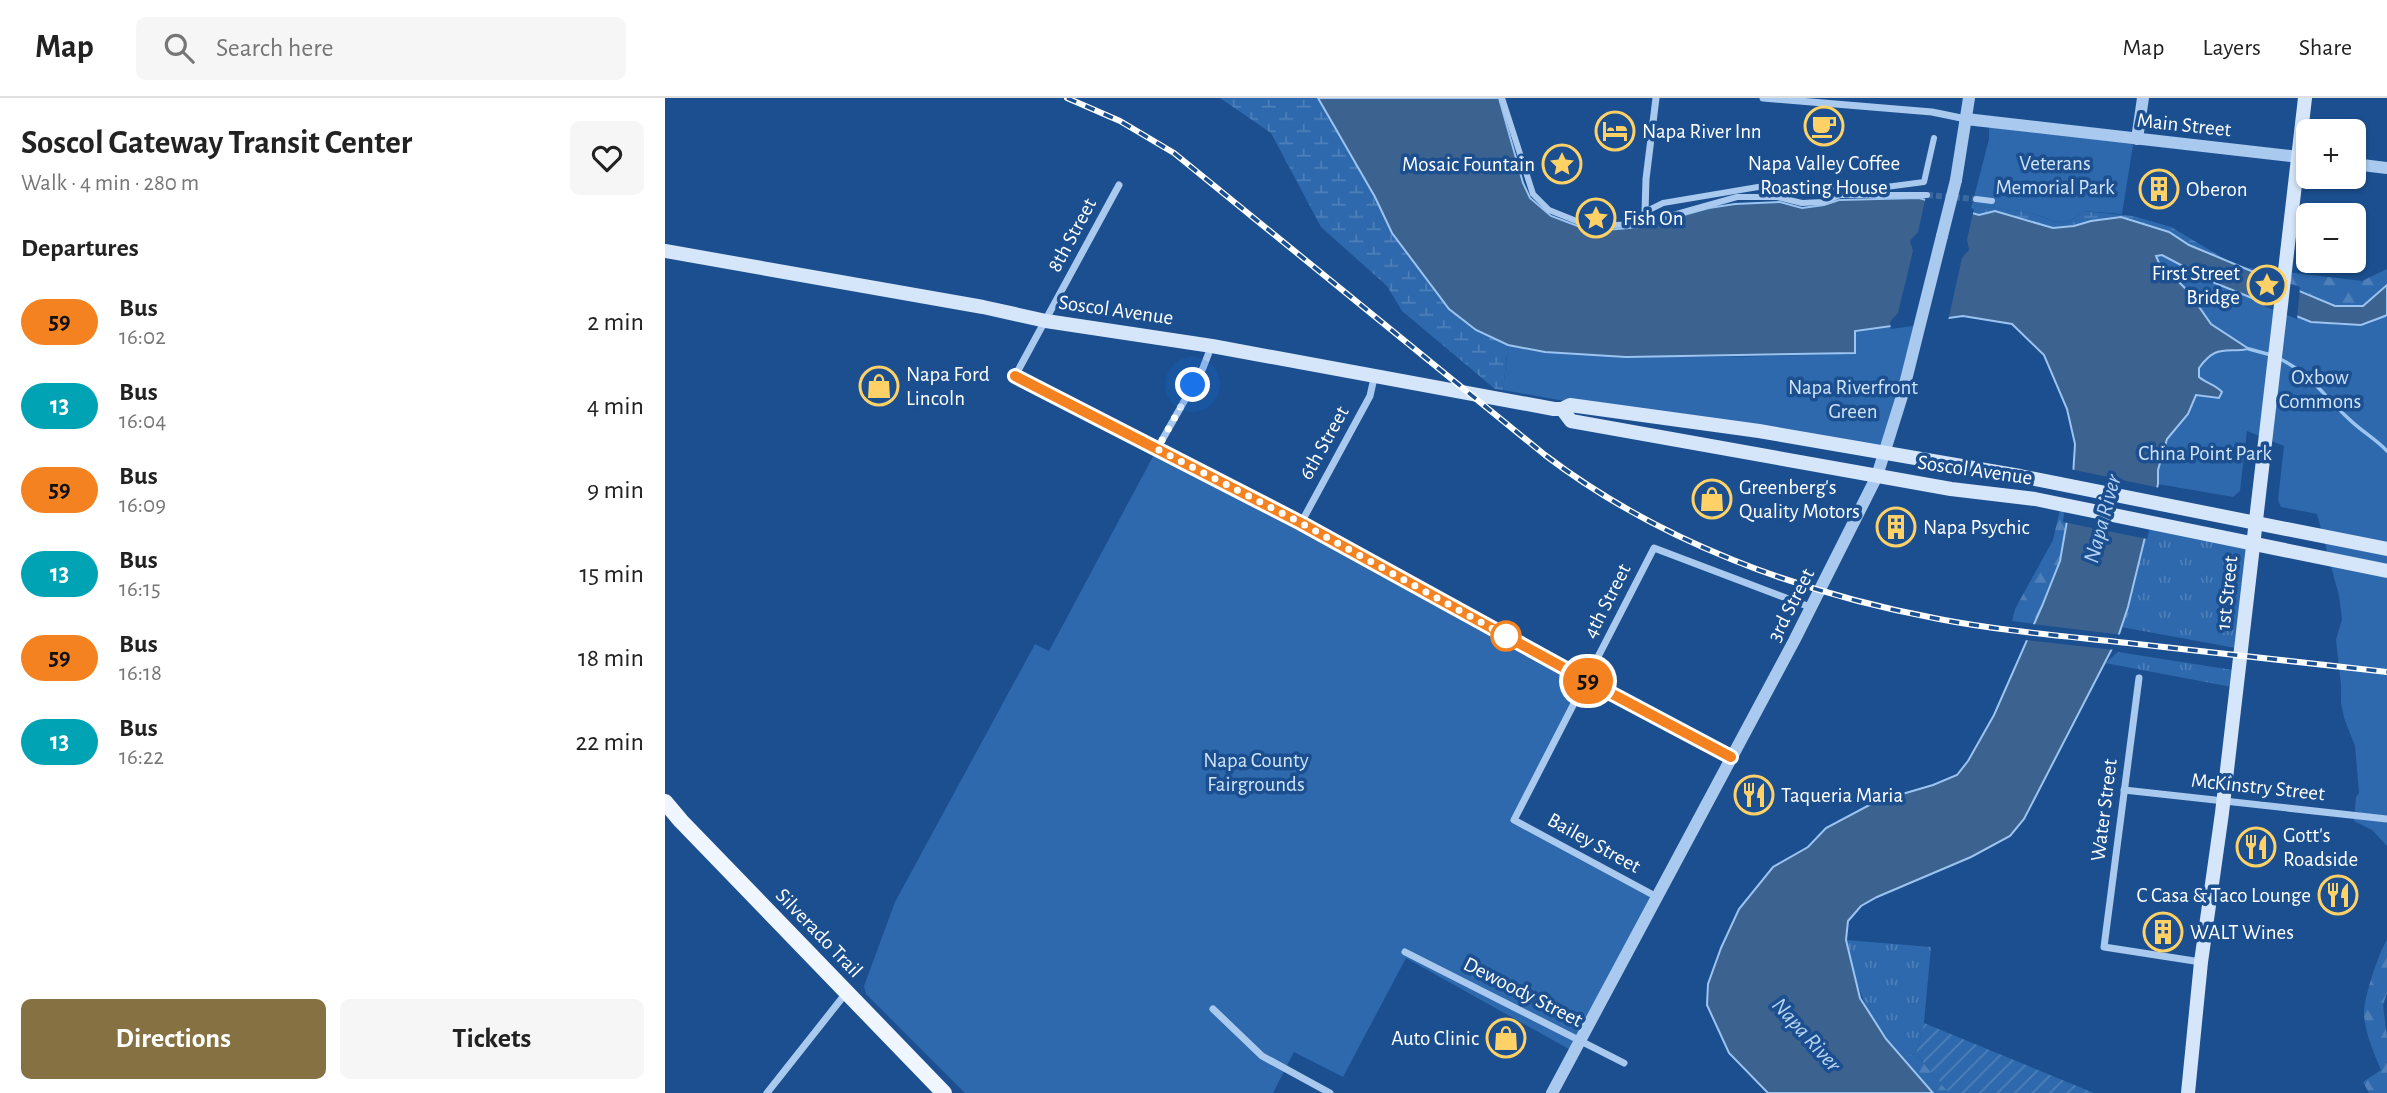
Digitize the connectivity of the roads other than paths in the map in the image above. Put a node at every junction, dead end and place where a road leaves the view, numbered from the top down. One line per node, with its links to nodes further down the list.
1 (1502, 98): 20 (street)
2 (1656, 98): 19 (street)
3 (1763, 98): 7 (street, Main Street)
4 (1969, 98): 7 (street, 3rd Street)
5 (2143, 98): 10 (street)
6 (2305, 98): 8 (main road, 1st Street)
7 (1966, 119): 10 (street, Main Street); 27 (street, 3rd Street, bridge)
8 (2304, 119)
9 (1934, 138): 19 (street)
10 (2137, 139): 11 (street, Main Street)
11 (2296, 156)
12 (2366, 165): 13 (street)
13 (2387, 168)
14 (1119, 184): 22 (street, 8th Street)
15 (2298, 189): 29 (main road, 1st Street)
16 (1927, 195): 20 (street)
17 (1976, 199): 18 (street)
18 (1992, 201)
19 (1645, 212): 20 (street)
20 (1641, 224)
21 (665, 251): 22 (main road, Soscol Avenue)
22 (1046, 321): 23 (main road, Soscol Avenue); 26 (street, 8th Street)
23 (1212, 346): 24 (main road, Soscol Avenue); 26 (street)
24 (1374, 378): 25 (main road, Soscol Avenue); 30 (street, 6th Street)
25 (1562, 409): 27 (main road, Soscol Avenue); 28 (main road, Soscol Avenue)
26 (1157, 449): 30 (street)
27 (1885, 453): 28 (street, 3rd Street); 29 (main road, Soscol Avenue)
28 (1877, 476): 31 (main road, Soscol Avenue); 34 (street, 3rd Street)
29 (2256, 522): 31 (main road, 1st Street); 32 (main road, Soscol Avenue)
30 (1301, 523): 36 (street)
31 (2253, 544): 33 (main road, Soscol Avenue); 39 (main road, 1st Street)
32 (2387, 549)
33 (2387, 570)
34 (1810, 607): 36 (street, 4th Street); 37 (street, 3rd Street)
35 (2139, 678): 38 (street, Water Street)
36 (1586, 680): 37 (street); 42 (street, 4th Street)
37 (1731, 757): 43 (street, 3rd Street)
38 (2124, 790): 39 (street, McKinstry Street); 45 (street, Water Street)
39 (2223, 800): 41 (street, McKinstry Street); 45 (main road, 1st Street)
40 (665, 802): 46 (main road, Silverado Trail)
41 (2387, 819)
42 (1514, 820): 43 (street, Bailey Street)
43 (1657, 897): 48 (street, 3rd Street)
44 (1405, 952): 48 (street, Dewoody Street)
45 (2201, 962): 54 (main road, 1st Street)
46 (847, 992): 50 (street); 51 (main road, Silverado Trail)
47 (1213, 1009): 52 (street)
48 (1580, 1041): 49 (street, Dewoody Street); 53 (street, 3rd Street)
49 (1624, 1063)
50 (767, 1093)
51 (944, 1093)
52 (1330, 1093)
53 (1552, 1093)
54 (2188, 1093)

